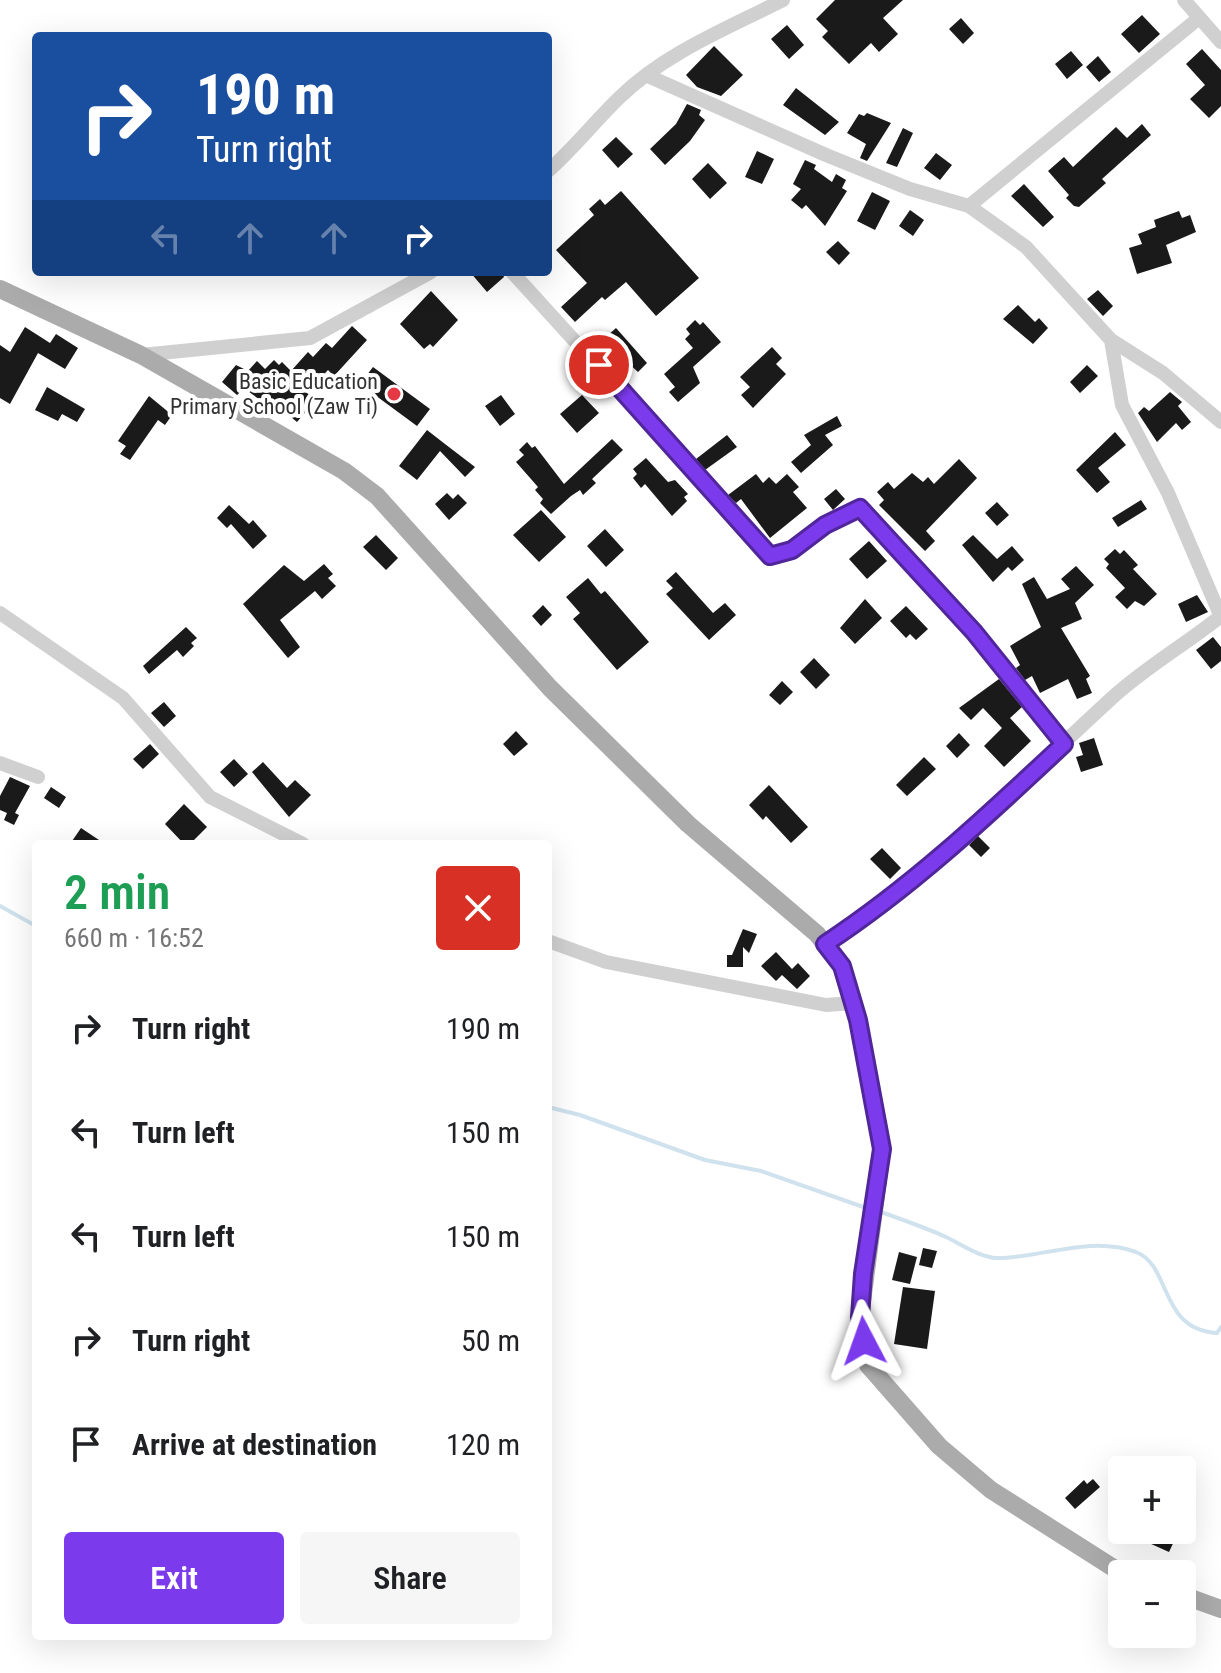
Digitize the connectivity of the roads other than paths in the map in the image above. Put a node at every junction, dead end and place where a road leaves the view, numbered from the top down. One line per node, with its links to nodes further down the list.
1 (783, 0): 5 (street)
2 (1184, 0): 3 (street)
3 (1199, 18): 4 (street); 7 (street)
4 (1221, 42)
5 (648, 76): 6 (street); 7 (street)
6 (552, 168)
7 (969, 206): 11 (street)
8 (424, 276): 12 (street)
9 (516, 276): 16 (street)
10 (0, 289): 12 (main road)
11 (1111, 340): 13 (street); 15 (street)
12 (141, 355): 21 (main road)
13 (1221, 422)
14 (0, 613): 19 (street)
15 (1221, 617): 16 (street)
16 (1064, 744): 21 (street)
17 (0, 763): 18 (street)
18 (38, 777)
19 (295, 840)
20 (552, 942): 22 (street)
21 (825, 944): 22 (main road)
22 (853, 1003): 23 (main road)
23 (1108, 1564)
24 (1196, 1600): 25 (main road)
25 (1221, 1609)

